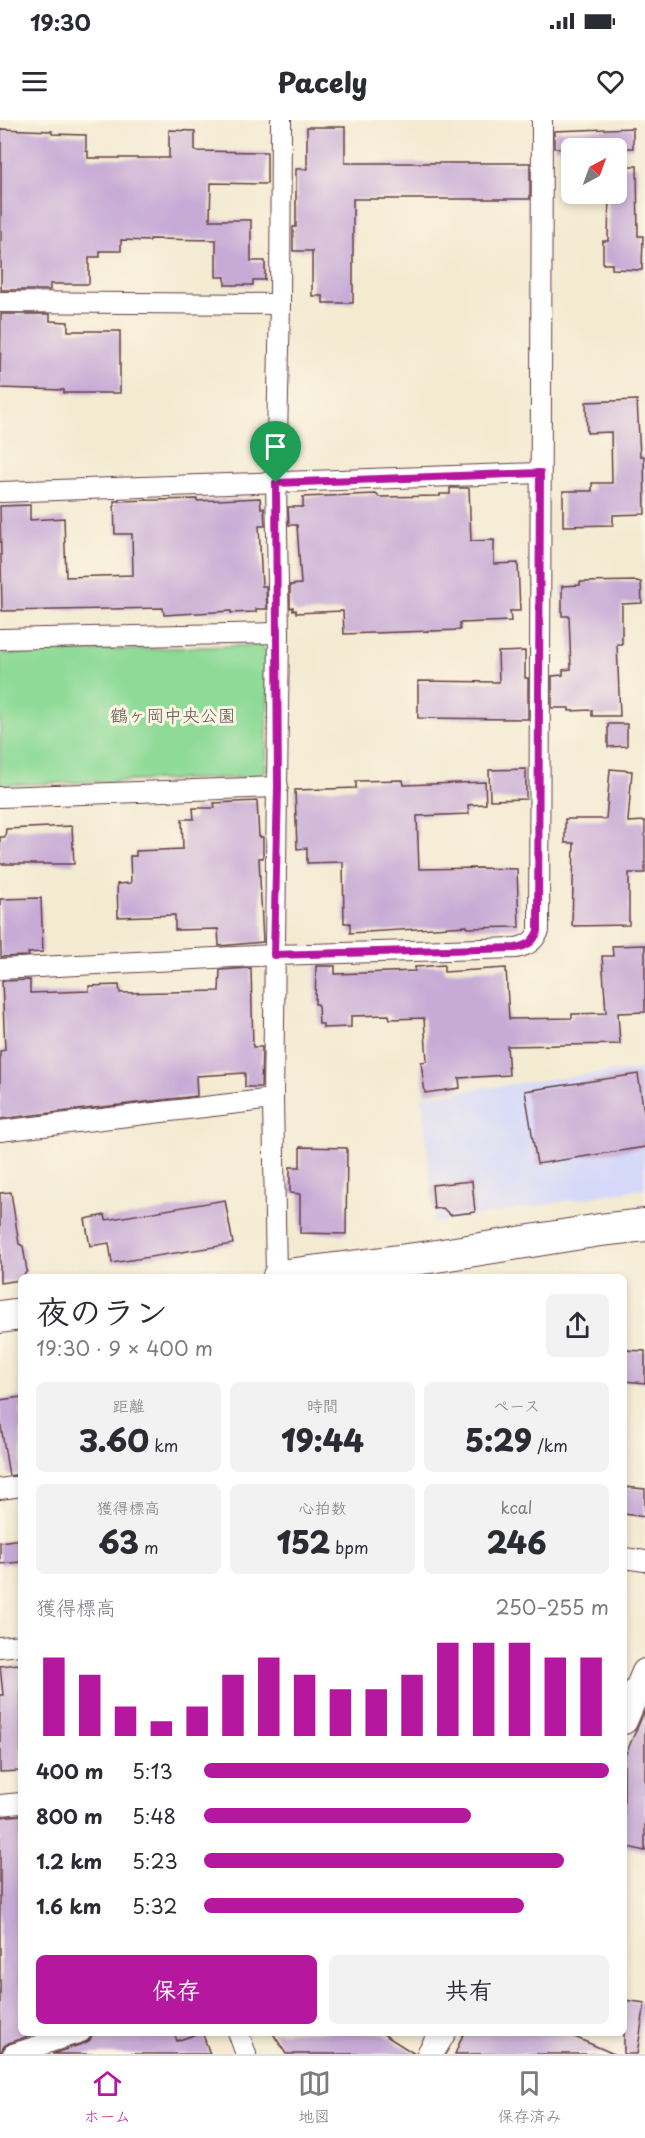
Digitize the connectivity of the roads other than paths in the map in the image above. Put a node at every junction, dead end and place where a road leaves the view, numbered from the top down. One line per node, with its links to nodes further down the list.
1 (281, 120): 4 (street)
2 (542, 120): 5 (street)
3 (0, 302): 4 (street)
4 (280, 304): 6 (street)
5 (540, 473): 6 (street); 12 (street)
6 (276, 483): 7 (street); 8 (street)
7 (0, 492)
8 (279, 633): 9 (street); 10 (street)
9 (0, 639)
10 (278, 787): 11 (street); 12 (street)
11 (0, 797)
12 (274, 955): 13 (street); 14 (street)
13 (0, 969)
14 (273, 1100): 15 (street); 18 (street)
15 (0, 1131)
16 (645, 1225): 17 (main road)
17 (431, 1267): 19 (main road)
18 (277, 1274)
19 (311, 1274)
20 (18, 1314): 21 (main road)
21 (0, 1317)
22 (18, 1486): 23 (street)
23 (0, 1489)
24 (627, 1558): 25 (street)
25 (645, 1561)
26 (18, 1645): 27 (street)
27 (0, 1647)
28 (645, 1672): 29 (street)
29 (627, 1714)
30 (18, 1803): 31 (street)
31 (0, 1804)
32 (69, 2036): 35 (street)
33 (239, 2036): 36 (street)
34 (441, 2036): 37 (street)
35 (13, 2054)
36 (246, 2054)
37 (430, 2054)

